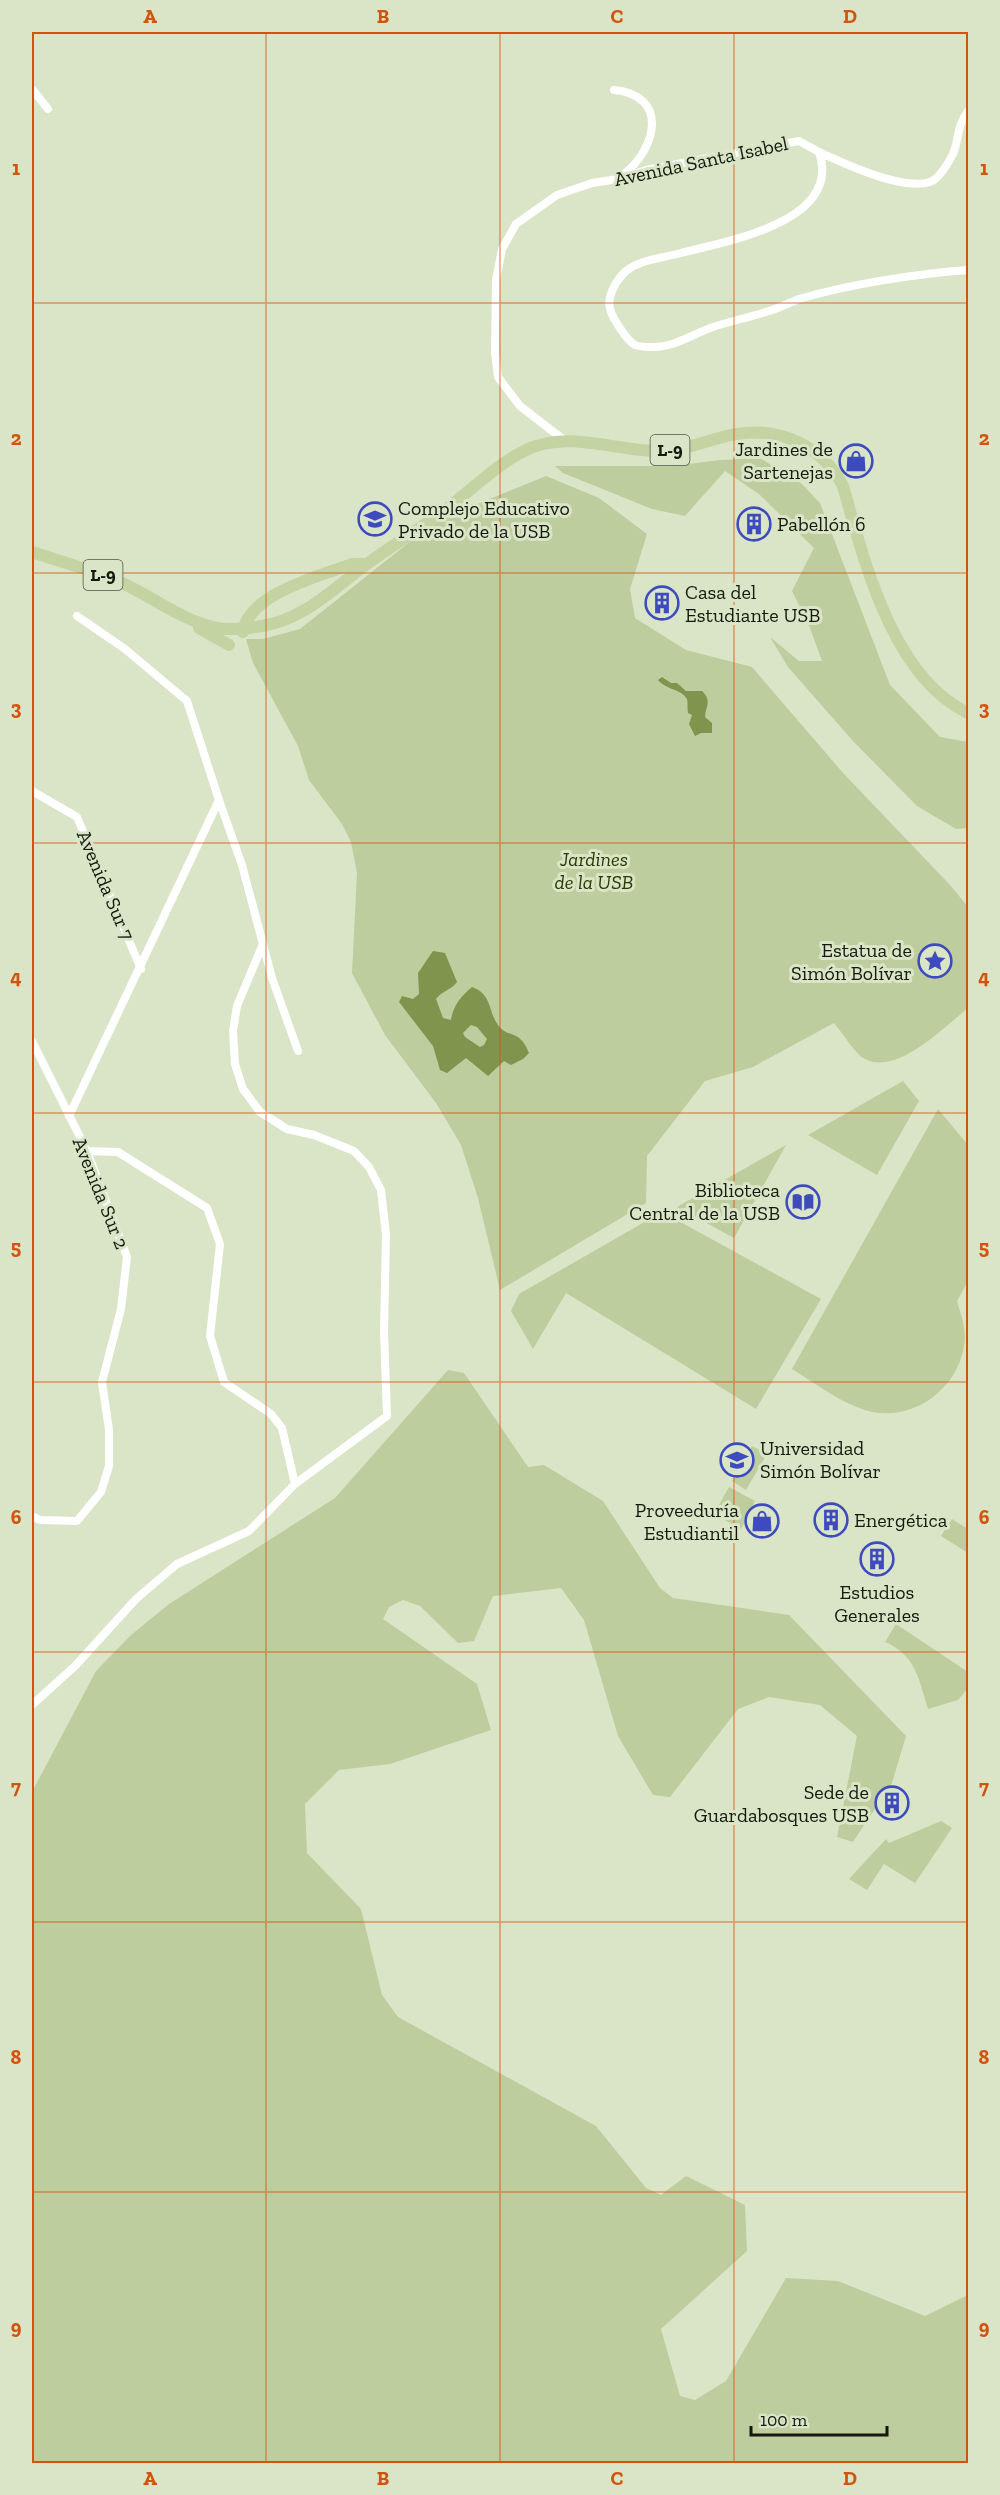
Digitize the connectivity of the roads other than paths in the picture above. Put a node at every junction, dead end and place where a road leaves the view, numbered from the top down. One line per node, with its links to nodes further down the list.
1 (32, 90): 3 (street)
2 (614, 90): 6 (street)
3 (48, 109)
4 (969, 111): 5 (street, Avenida Santa Isabel)
5 (819, 152): 6 (street, Avenida Santa Isabel); 7 (street)
6 (618, 179): 8 (street, Avenida Santa Isabel)
7 (969, 270)
8 (564, 440): 10 (main road, L-9); 15 (main road, L-9)
9 (32, 552): 11 (main road, L-9)
10 (366, 564): 11 (main road, L-9); 13 (main road)
11 (171, 608): 14 (main road)
12 (77, 616): 17 (street)
13 (243, 636)
14 (229, 645)
15 (969, 713)
16 (32, 791): 19 (street, Avenida Sur 7)
17 (219, 800): 18 (street); 19 (street)
18 (263, 945): 21 (street); 24 (street)
19 (141, 969): 22 (street)
20 (32, 1041): 22 (street, Avenida Sur 2)
21 (298, 1051)
22 (69, 1116): 23 (street, Avenida Sur 2)
23 (87, 1151): 24 (street); 25 (street, Avenida Sur 2)
24 (295, 1484): 26 (street)
25 (32, 1516)
26 (32, 1705)

